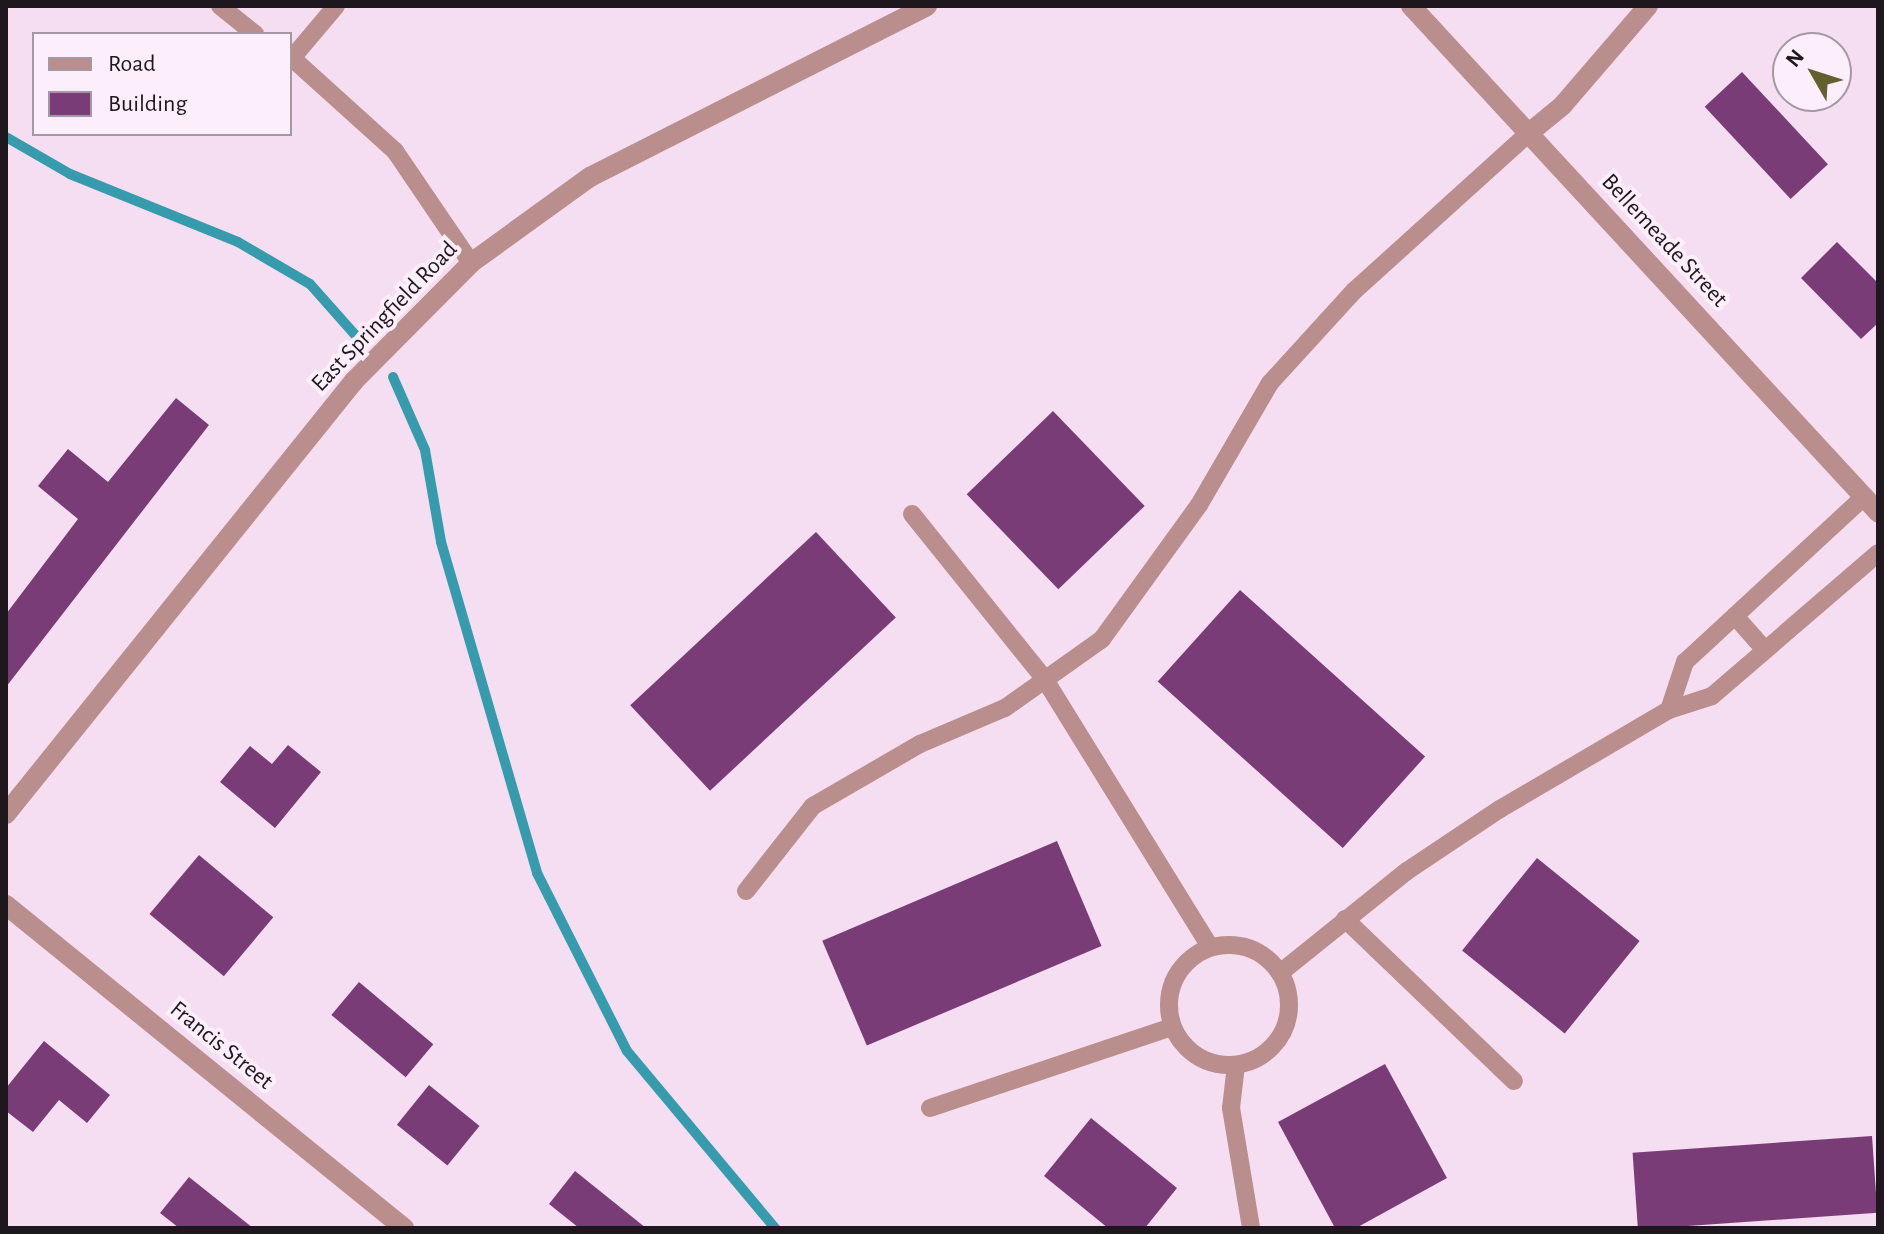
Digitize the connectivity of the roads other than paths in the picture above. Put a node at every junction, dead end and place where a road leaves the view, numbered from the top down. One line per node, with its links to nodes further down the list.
1 (220, 6): 6 (lane)
2 (336, 6): 7 (lane)
3 (927, 6): 10 (street, East Springfield Road)
4 (1411, 6): 9 (street, Bellemeade Street)
5 (1648, 6): 9 (street)
6 (252, 32)
7 (292, 57)
8 (292, 59): 10 (lane)
9 (1529, 133): 11 (street, Bellemeade Street); 16 (lane)
10 (471, 263): 18 (street, East Springfield Road)
11 (1871, 505): 14 (lane)
12 (912, 514): 16 (lane)
13 (1878, 553): 15 (lane)
14 (1735, 616): 15 (lane); 17 (lane)
15 (1765, 650): 17 (lane)
16 (1044, 678): 19 (lane); 22 (lane)
17 (1669, 710): 21 (lane)
18 (6, 814)
19 (746, 891)
20 (6, 905): 28 (street, Francis Street)
21 (1345, 919): 23 (lane); 26 (lane)
22 (1210, 947): 23 (lane); 24 (lane)
23 (1280, 973): 25 (lane)
24 (1172, 1027): 25 (lane); 27 (lane)
25 (1236, 1065): 29 (lane)
26 (1514, 1081)
27 (930, 1108)
28 (404, 1228)
29 (1251, 1228)

